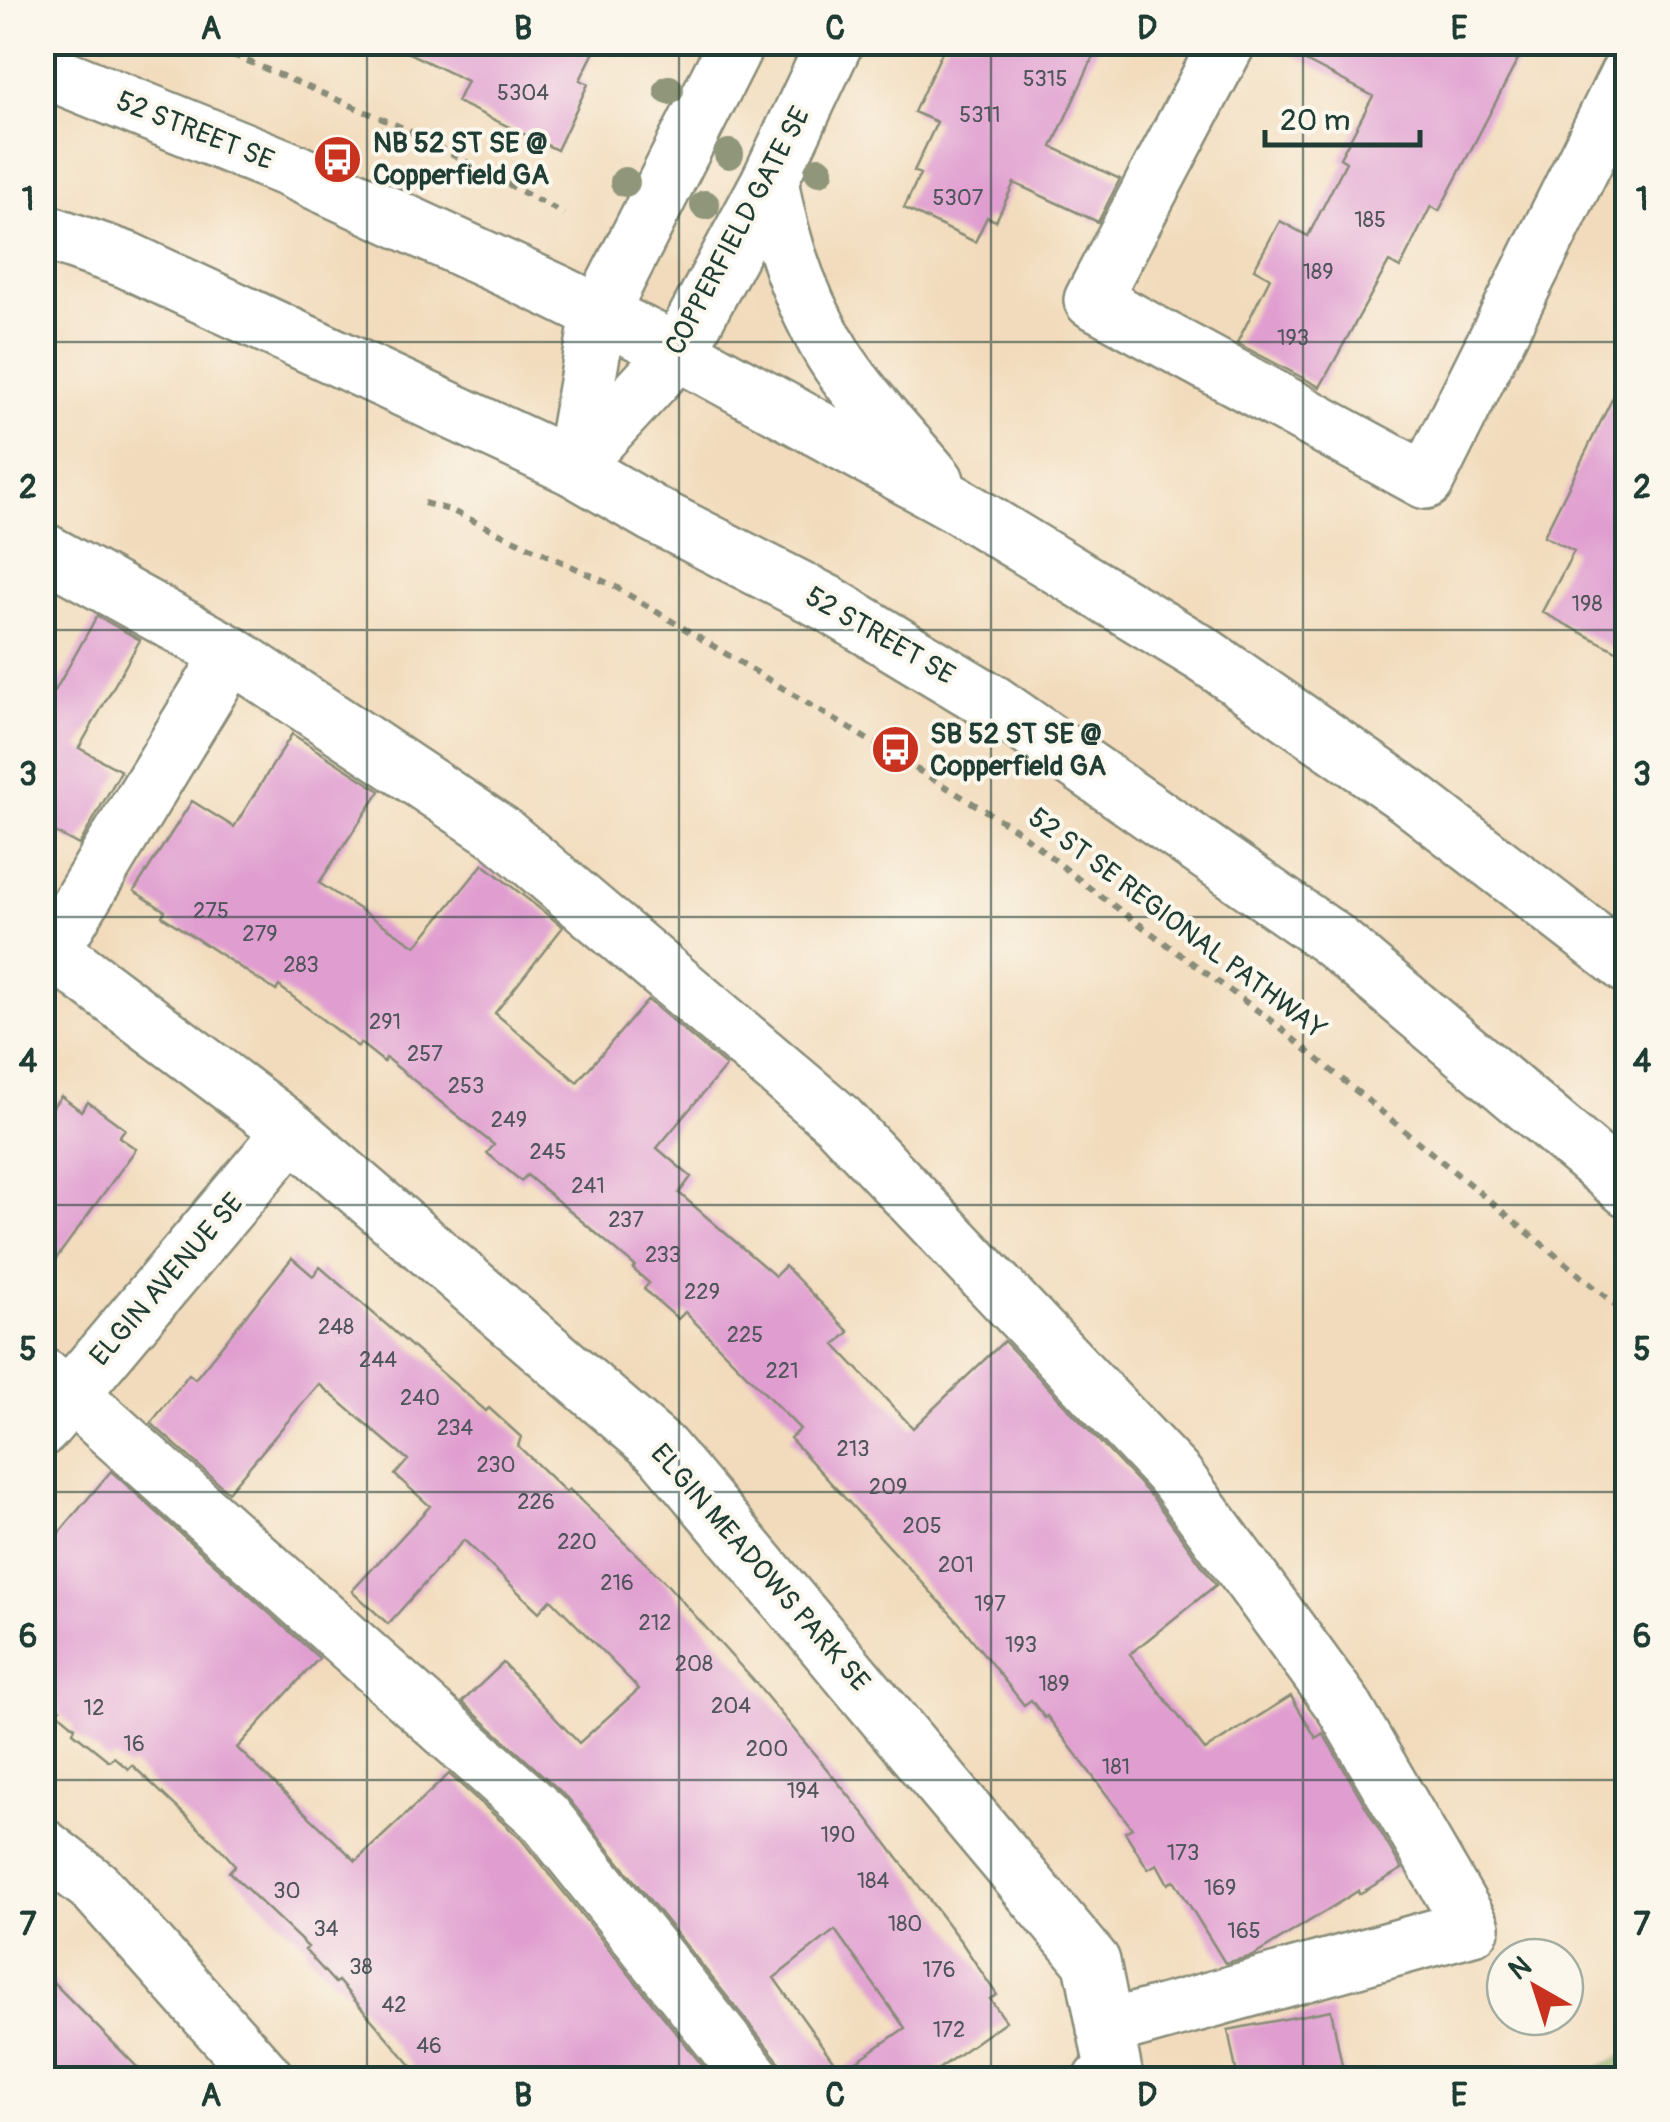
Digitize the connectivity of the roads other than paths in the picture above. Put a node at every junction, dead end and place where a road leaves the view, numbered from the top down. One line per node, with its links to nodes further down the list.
1 (737, 42): 8 (main road)
2 (835, 42): 6 (main road, COPPERFIELD GATE SE)
3 (1228, 42): 5 (main road)
4 (42, 69): 8 (main road, 52 STREET SE)
5 (1628, 74)
6 (770, 180): 9 (main road, COPPERFIELD GATE SE); 11 (main road)
7 (42, 231): 10 (main road, 52 STREET SE)
8 (600, 315): 9 (main road, 52 STREET SE); 10 (main road)
9 (678, 352): 10 (main road, COPPERFIELD GATE SE); 11 (main road, 52 STREET SE)
10 (572, 467): 17 (main road, 52 STREET SE)
11 (954, 503): 15 (main road, 52 STREET SE)
12 (42, 550): 13 (main road)
13 (231, 654): 14 (main road); 20 (main road)
14 (47, 946): 16 (main road, ELGIN MEADOWS PARK SE)
15 (1628, 966)
16 (292, 1132): 18 (main road, ELGIN AVENUE SE); 20 (main road, ELGIN MEADOWS PARK SE)
17 (1628, 1189)
18 (52, 1399): 22 (main road)
19 (42, 1846): 21 (main road)
20 (1104, 2054)
21 (267, 2080)
22 (754, 2080)

